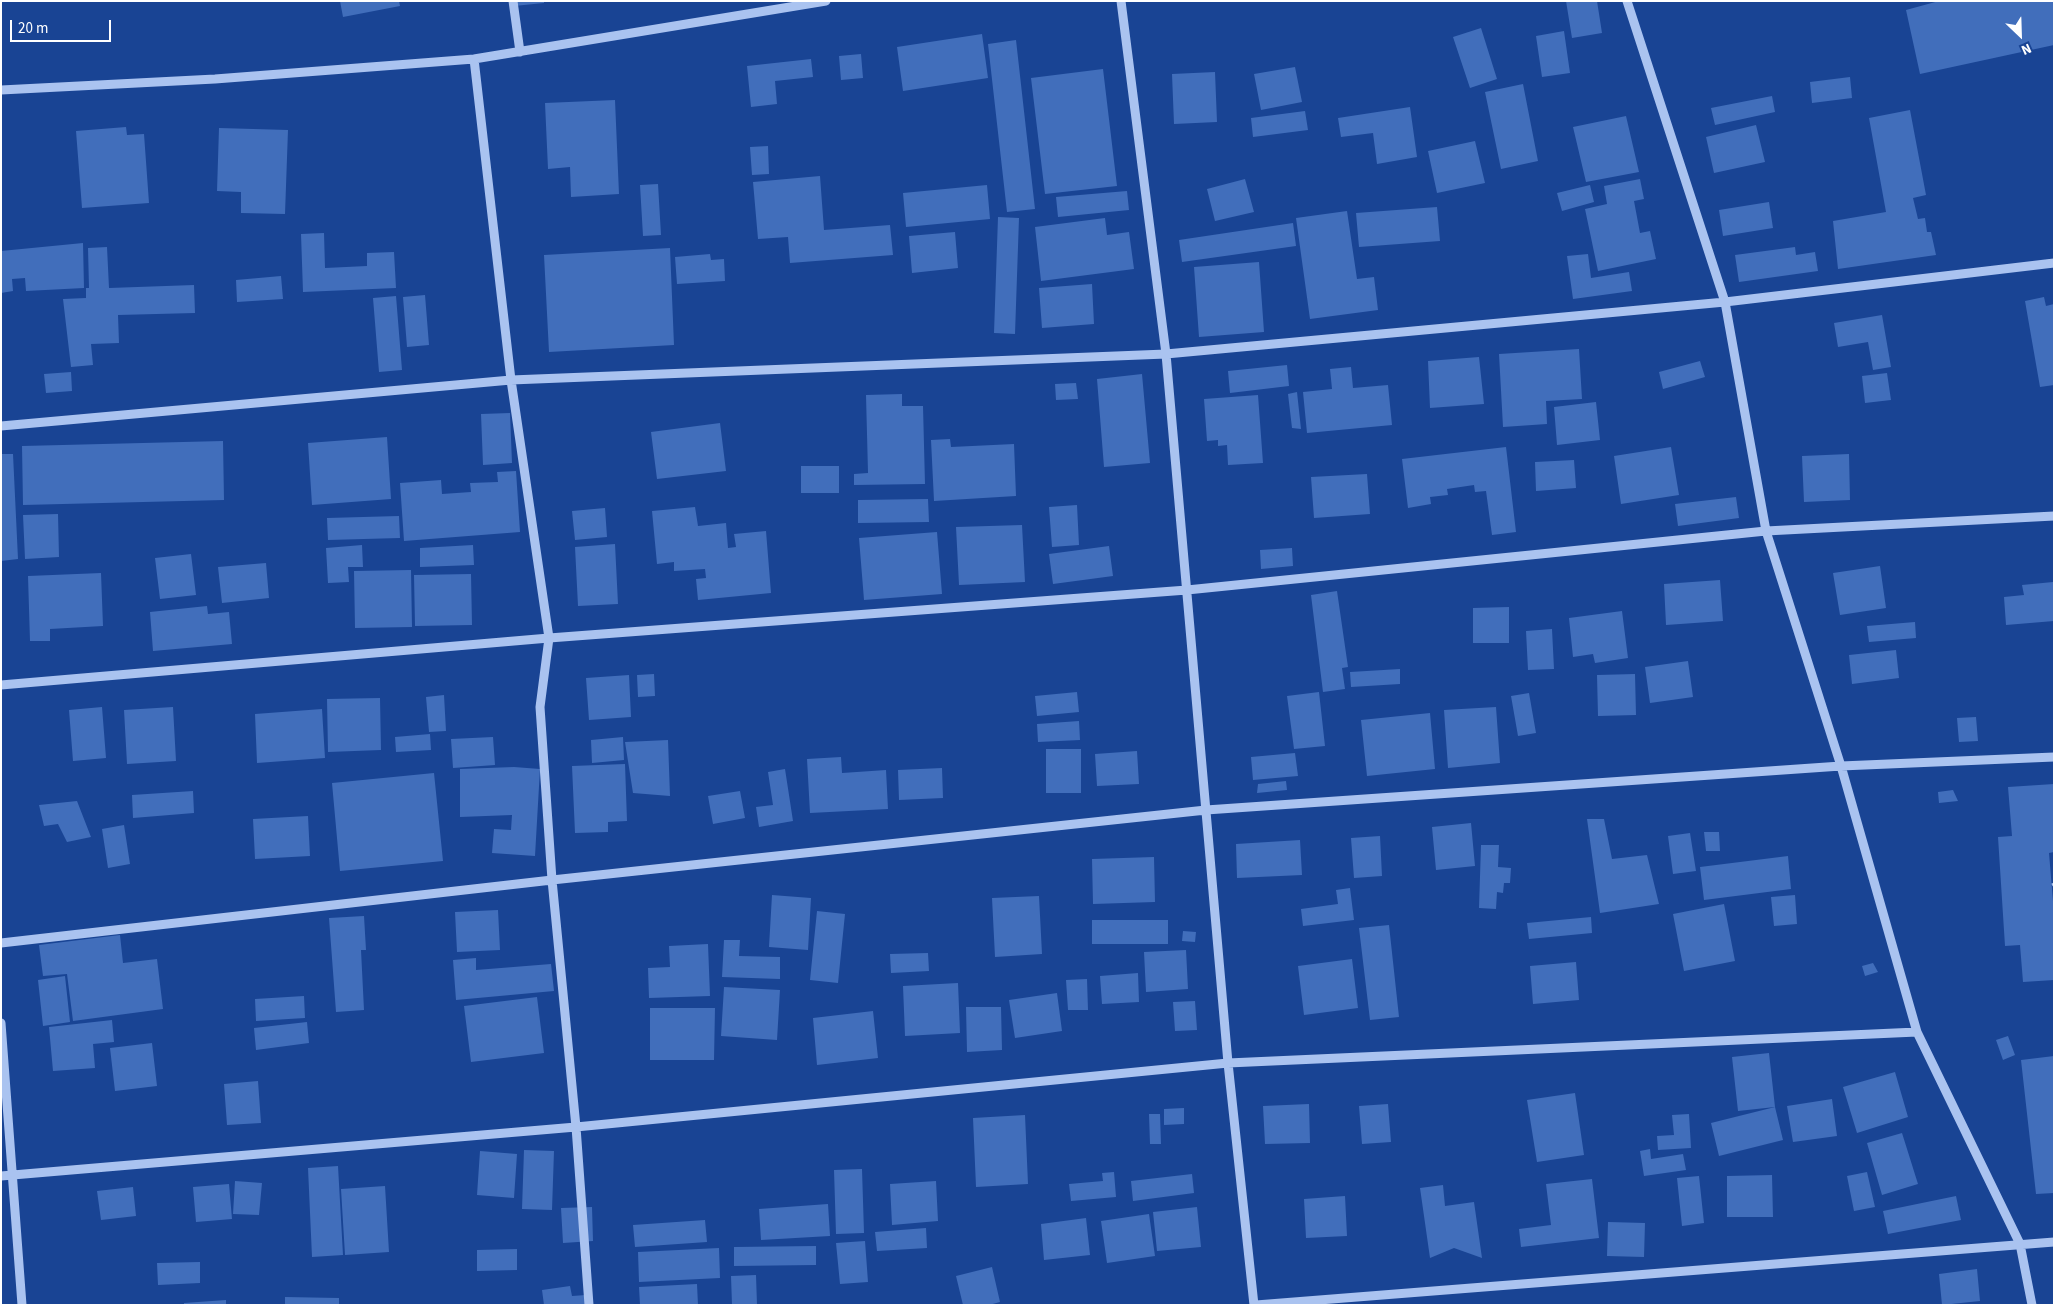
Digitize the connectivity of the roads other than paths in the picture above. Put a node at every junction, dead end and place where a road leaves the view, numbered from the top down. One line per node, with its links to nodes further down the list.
1 (513, 1): 6 (street)
2 (826, 1): 5 (street)
3 (1121, 1): 11 (street)
4 (1627, 1): 10 (street)
5 (795, 4): 6 (street)
6 (520, 52): 7 (street)
7 (474, 59): 8 (street); 12 (street)
8 (1, 90)
9 (2054, 263): 10 (street)
10 (1725, 302): 11 (street); 15 (street)
11 (1166, 354): 12 (street); 16 (street)
12 (510, 380): 13 (street); 17 (street)
13 (1, 426)
14 (2054, 516): 15 (street)
15 (1766, 530): 16 (street); 20 (street)
16 (1187, 590): 17 (street); 21 (street)
17 (548, 638): 18 (street); 22 (street)
18 (1, 685)
19 (2054, 757): 20 (street)
20 (1840, 766): 21 (street); 25 (street)
21 (1206, 810): 22 (street); 26 (street)
22 (552, 880): 23 (street); 27 (street)
23 (1, 943)
24 (1, 1023): 28 (street)
25 (1917, 1032): 26 (street); 31 (street)
26 (1228, 1063): 27 (street); 34 (street)
27 (576, 1127): 28 (street); 33 (street)
28 (12, 1175): 29 (street); 32 (street)
29 (1, 1176)
30 (2054, 1242): 31 (street)
31 (2020, 1244): 34 (street); 35 (street)
32 (22, 1305)
33 (589, 1305)
34 (1255, 1305)
35 (2032, 1305)

